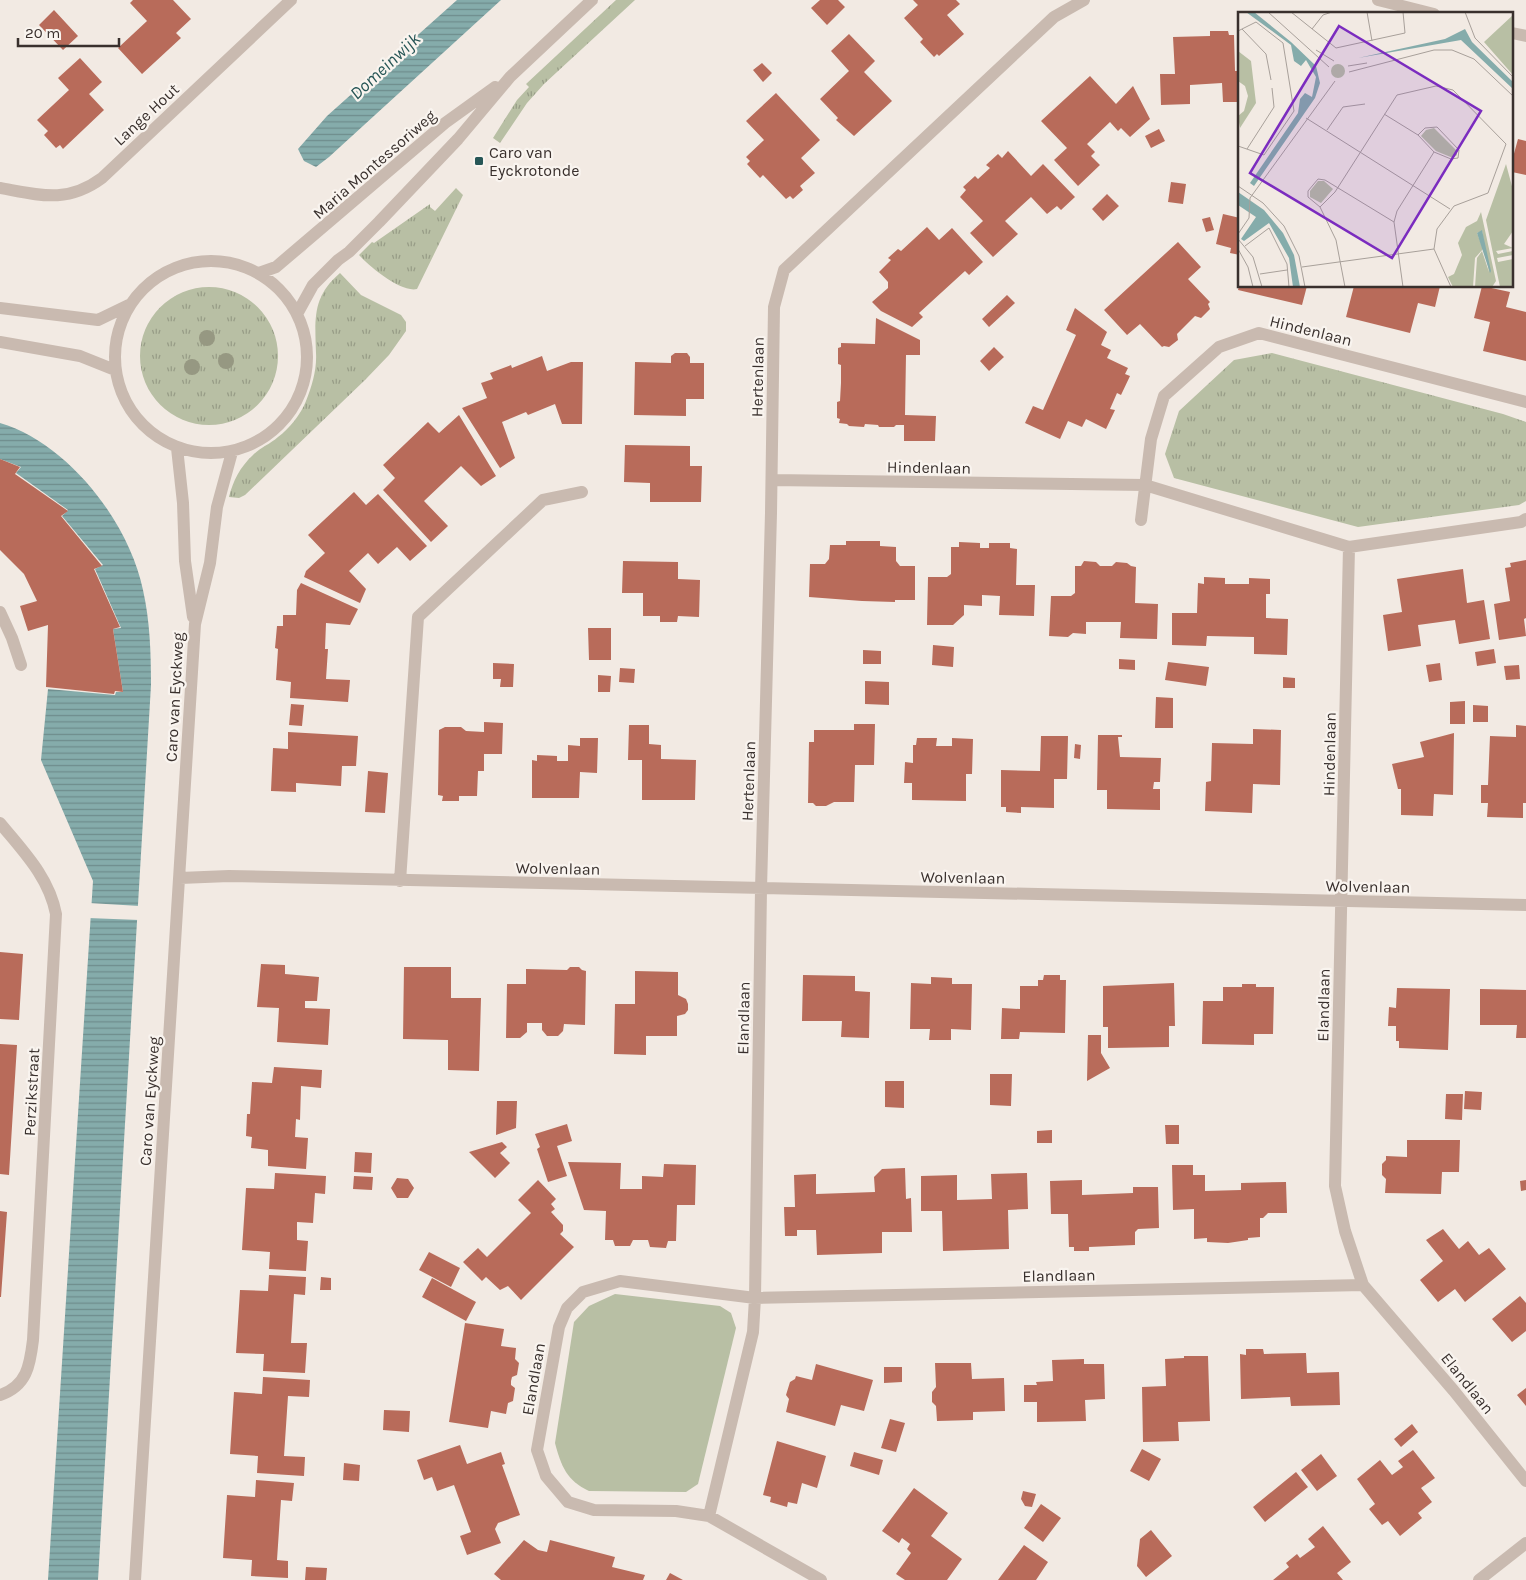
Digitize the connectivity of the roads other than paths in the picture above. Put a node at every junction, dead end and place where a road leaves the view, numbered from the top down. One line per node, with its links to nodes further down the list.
1 (291, 0): 7 (street, Lange Hout)
2 (592, 0): 6 (street, Maria Montessoriweg)
3 (1084, 0): 17 (street, Hertenlaan)
4 (1378, 0): 5 (street)
5 (1426, 12)
6 (510, 77): 8 (street, Maria Montessoriweg); 11 (street, Maria Montessoriweg)
7 (0, 188)
8 (259, 273): 9 (street); 11 (street)
9 (129, 306): 10 (street); 13 (street)
10 (0, 308)
11 (297, 314): 16 (street)
12 (0, 342): 13 (street)
13 (115, 370): 15 (street)
14 (1526, 402): 18 (street, Hindenlaan)
15 (178, 448): 16 (street); 24 (street, Caro van Eyckweg)
16 (232, 452): 24 (street, Caro van Eyckweg)
17 (772, 480): 18 (street, Hindenlaan); 29 (street, Hertenlaan)
18 (1145, 485): 21 (street); 22 (street, Hindenlaan)
19 (582, 492): 28 (street)
20 (1526, 519): 22 (street, Hindenlaan)
21 (1141, 520)
22 (1349, 547): 30 (street, Hindenlaan)
23 (0, 612): 25 (street)
24 (195, 624): 27 (street, Caro van Eyckweg)
25 (21, 666)
26 (0, 823): 34 (street, Perzikstraat)
27 (180, 878): 28 (street, Wolvenlaan); 38 (street, Caro van Eyckweg)
28 (400, 881): 29 (street, Wolvenlaan)
29 (761, 889): 30 (street, Wolvenlaan); 33 (street, Elandlaan)
30 (1342, 902): 31 (street, Wolvenlaan); 32 (street, Elandlaan)
31 (1526, 905)
32 (1363, 1285): 33 (street, Elandlaan); 35 (street, Elandlaan)
33 (755, 1298): 36 (street, Elandlaan); 36 (street, Elandlaan)
34 (0, 1394)
35 (1526, 1481)
36 (709, 1516): 39 (street, Elandlaan)
37 (1526, 1543): 40 (street)
38 (135, 1580)
39 (821, 1580)
40 (1479, 1580)

